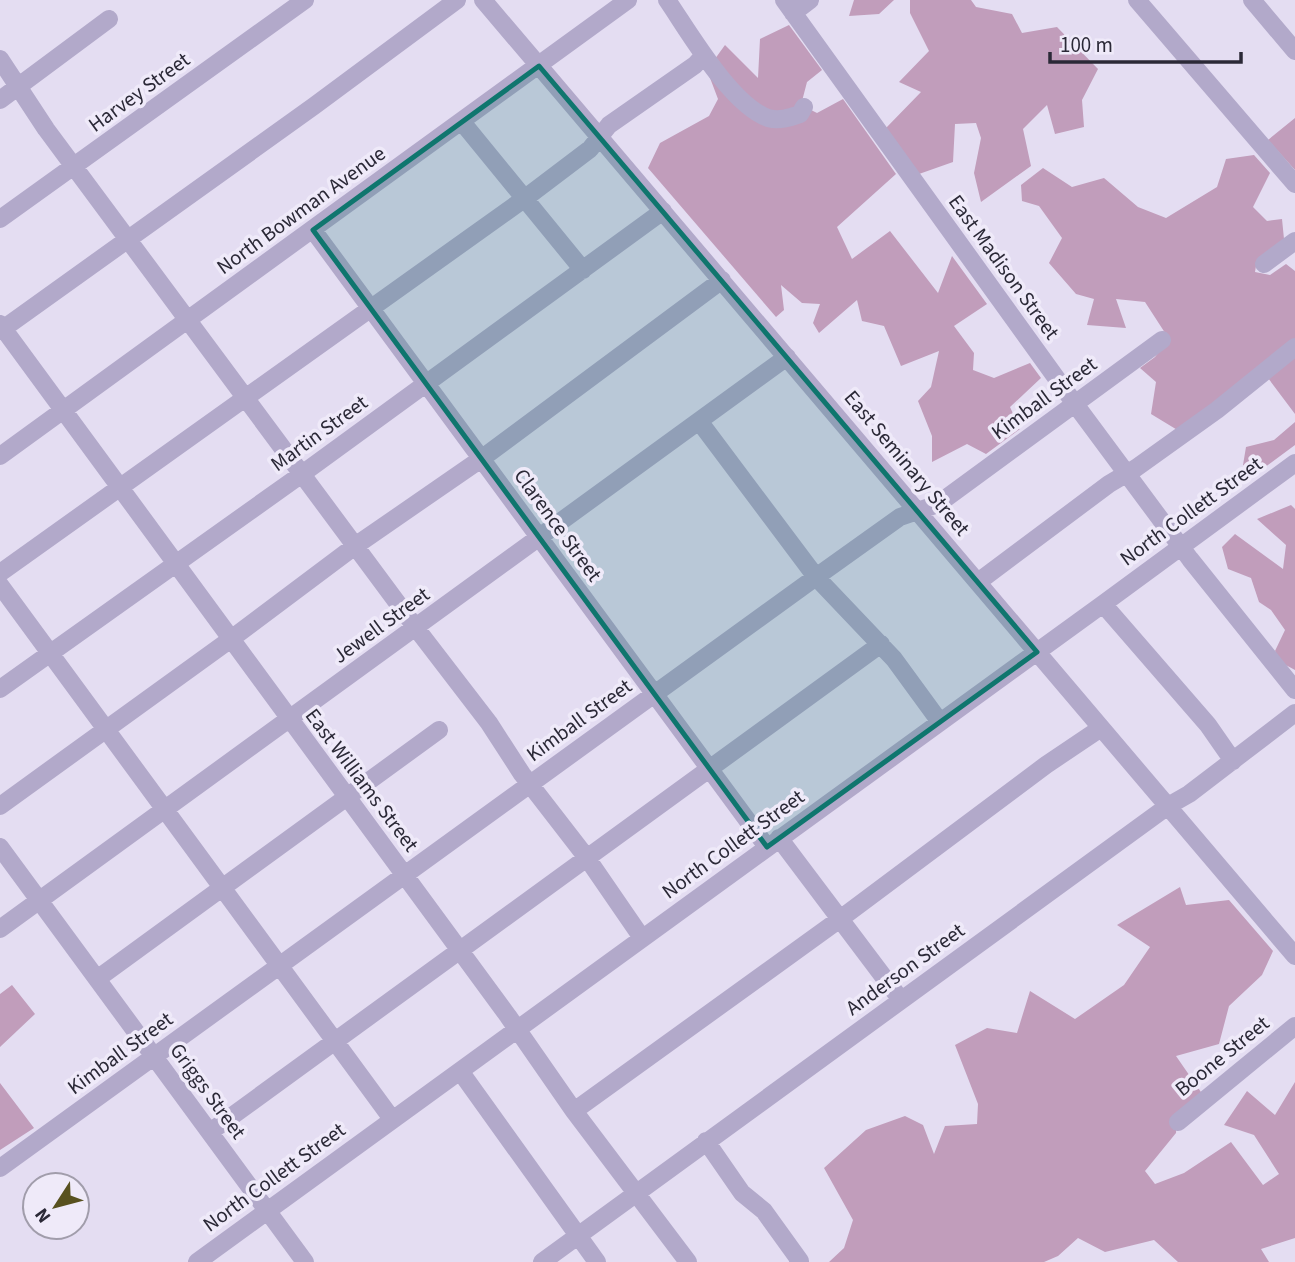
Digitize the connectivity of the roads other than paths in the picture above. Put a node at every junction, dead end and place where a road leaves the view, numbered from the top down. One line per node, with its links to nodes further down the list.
1 (304, 0): 20 (street, Harvey Street)
2 (457, 0): 26 (street)
3 (483, 0): 14 (street, East Seminary Street)
4 (628, 0): 14 (street, North Bowman Avenue)
5 (667, 0): 12 (street)
6 (810, 0): 9 (street)
7 (1252, 0): 11 (street)
8 (1144, 3): 21 (street)
9 (788, 6): 39 (street, East Madison Street)
10 (109, 19): 15 (street)
11 (1295, 51)
12 (704, 55): 17 (street); 19 (street)
13 (0, 59): 15 (street)
14 (539, 66): 18 (street, North Bowman Avenue); 19 (street, East Seminary Street)
15 (19, 86): 16 (street); 20 (street)
16 (0, 100)
17 (804, 107)
18 (462, 122): 22 (street); 25 (street, North Bowman Avenue)
19 (599, 136): 22 (street); 23 (street, East Seminary Street)
20 (75, 166): 24 (street, Harvey Street); 26 (street)
21 (1295, 184)
22 (524, 199): 29 (street); 31 (street)
23 (663, 211): 29 (street, Martin Street); 30 (street, East Seminary Street)
24 (0, 219)
25 (313, 230): 31 (street, Clarence Street); 32 (street, North Bowman Avenue)
26 (128, 238): 32 (street); 33 (street)
27 (1295, 242): 28 (street)
28 (1264, 264)
29 (583, 270): 37 (street, Martin Street)
30 (722, 280): 36 (street, East Seminary Street); 43 (street)
31 (370, 307): 37 (street, Clarence Street); 38 (street)
32 (188, 319): 38 (street); 40 (street, North Bowman Avenue)
33 (1, 328): 40 (street, East Williams Street)
34 (1162, 340): 39 (street, Kimball Street)
35 (1295, 347): 45 (street)
36 (787, 357): 41 (street, Jewell Street); 48 (street, East Seminary Street)
37 (426, 384): 43 (street, Clarence Street); 46 (street, Martin Street)
38 (246, 398): 46 (street); 47 (street)
39 (1074, 404): 45 (street, East Madison Street); 48 (street, Kimball Street)
40 (64, 409): 42 (street, North Bowman Avenue); 47 (street, East Williams Street)
41 (699, 421): 49 (street, Jewell Street); 54 (street)
42 (0, 456)
43 (481, 459): 49 (street, Clarence Street); 50 (street)
44 (1295, 463): 51 (street, North Collett Street)
45 (1127, 473): 51 (street, East Madison Street); 55 (street)
46 (302, 474): 50 (street); 52 (street, Martin Street)
47 (120, 487): 52 (street, East Williams Street); 53 (street)
48 (917, 511): 54 (street, Kimball Street); 55 (street, East Seminary Street)
49 (538, 537): 58 (street, Jewell Street); 65 (street, Clarence Street)
50 (355, 546): 58 (street); 59 (street)
51 (1180, 546): 57 (street, North Collett Street); 64 (street, East Madison Street)
52 (177, 564): 59 (street, East Williams Street); 62 (street, Martin Street)
53 (0, 573)
54 (816, 577): 60 (street); 65 (street, Kimball Street)
55 (978, 582): 61 (street, East Seminary Street)
56 (0, 585): 62 (street)
57 (1103, 604): 61 (street, North Collett Street); 72 (street)
58 (416, 628): 67 (street, Jewell Street); 74 (street)
59 (231, 639): 67 (street, East Williams Street); 70 (street)
60 (881, 643): 68 (street); 73 (street)
61 (1037, 652): 68 (street, North Collett Street); 69 (street, East Seminary Street)
62 (50, 653): 63 (street, Martin Street); 70 (street)
63 (0, 690)
64 (1295, 690)
65 (654, 693): 73 (street, Clarence Street); 74 (street, Kimball Street)
66 (1295, 713): 72 (street, Anderson Street)
67 (289, 719): 75 (street, East Williams Street); 78 (street, Jewell Street)
68 (940, 722): 79 (street, North Collett Street)
69 (1101, 728): 77 (street, East Seminary Street); 85 (street)
70 (106, 730): 76 (street); 78 (street)
71 (439, 730): 75 (street)
72 (1233, 761): 77 (street, Anderson Street)
73 (710, 769): 79 (street, Clarence Street); 81 (street)
74 (529, 784): 81 (street); 82 (street, Kimball Street)
75 (347, 797): 82 (street, East Williams Street); 83 (street)
76 (0, 806)
77 (1168, 806): 89 (street, East Seminary Street); 92 (street, Anderson Street)
78 (164, 810): 83 (street); 84 (street, Jewell Street)
79 (773, 842): 85 (street, Clarence Street); 87 (street, North Collett Street)
80 (0, 847): 84 (street, Griggs Street)
81 (587, 858): 87 (street); 88 (street)
82 (404, 874): 88 (street, East Williams Street); 90 (street, Kimball Street)
83 (222, 888): 90 (street); 91 (street)
84 (39, 900): 86 (street, Jewell Street); 91 (street, Griggs Street)
85 (840, 919): 92 (street, Clarence Street); 98 (street)
86 (0, 929)
87 (642, 939): 94 (street, North Collett Street)
88 (460, 950): 94 (street, East Williams Street); 95 (street)
89 (1295, 956)
90 (280, 964): 95 (street); 96 (street, Kimball Street)
91 (97, 979): 96 (street, Griggs Street)
92 (901, 1000): 102 (street, Anderson Street)
93 (1295, 1026): 100 (street, Boone Street)
94 (517, 1029): 97 (street, North Collett Street); 98 (street, East Williams Street)
95 (335, 1042): 99 (street); 101 (street)
96 (154, 1056): 101 (street, Griggs Street); 103 (street, Kimball Street)
97 (460, 1071): 99 (street, North Collett Street); 106 (street)
98 (574, 1111): 104 (street, East Williams Street)
99 (392, 1119): 105 (street, North Collett Street)
100 (1178, 1122)
101 (210, 1132): 105 (street, Griggs Street)
102 (706, 1141): 104 (street, Anderson Street); 112 (street)
103 (0, 1168)
104 (637, 1192): 106 (street, Anderson Street); 111 (street, East Williams Street)
105 (268, 1210): 107 (street, North Collett Street); 108 (street, Griggs Street)
106 (577, 1236): 109 (street, Anderson Street); 110 (street)
107 (197, 1262)
108 (305, 1262)
109 (542, 1262)
110 (597, 1262)
111 (688, 1262)
112 (798, 1262)

